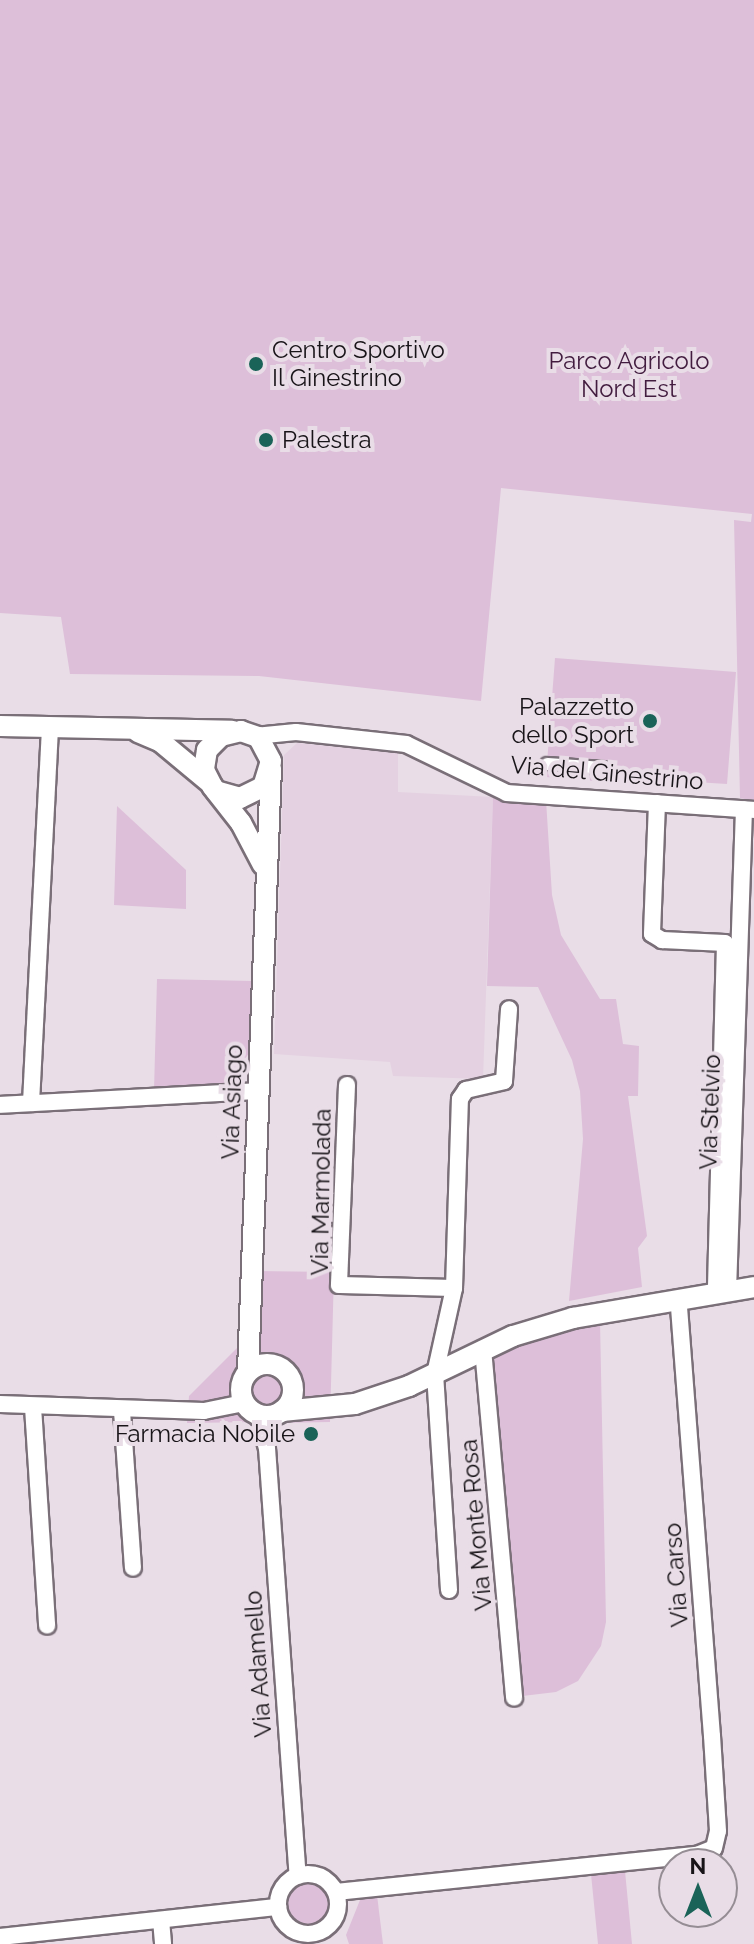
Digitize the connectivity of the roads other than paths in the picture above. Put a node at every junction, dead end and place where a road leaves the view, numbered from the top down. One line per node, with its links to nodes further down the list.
1 (0, 726): 2 (street, Via del Ginestrino)
2 (50, 727): 3 (street, Via del Ginestrino); 17 (street)
3 (127, 729): 4 (street, Via del Ginestrino); 8 (street, Via del Ginestrino)
4 (259, 737): 6 (street); 8 (street); 9 (street, Via del Ginestrino)
5 (547, 764): 7 (street)
6 (271, 767): 8 (street); 11 (street, Via Asiago)
7 (604, 768)
8 (212, 786): 11 (street)
9 (657, 803): 10 (street, Via del Ginestrino); 13 (street)
10 (749, 810): 12 (street, Via Stelvio)
11 (265, 868): 16 (street, Via Asiago)
12 (740, 933): 13 (street); 21 (street, Via Stelvio)
13 (725, 943): 21 (street, Via Stelvio)
14 (509, 1009): 20 (street)
15 (347, 1085): 20 (street, Via Marmolada)
16 (258, 1091): 17 (street); 23 (street, Via Asiago)
17 (31, 1103): 18 (street)
18 (0, 1105)
19 (754, 1287): 21 (street)
20 (454, 1288): 27 (street)
21 (722, 1292): 22 (street)
22 (678, 1299): 24 (street); 39 (street, Via Carso)
23 (250, 1337): 25 (street); 26 (street, Via Asiago)
24 (483, 1349): 27 (street); 37 (street, Via Monte Rosa)
25 (270, 1364): 26 (street); 28 (street)
26 (248, 1371): 33 (street)
27 (435, 1374): 29 (street); 35 (street)
28 (293, 1391): 29 (street); 33 (street)
29 (388, 1393): 33 (street)
30 (0, 1404): 31 (street)
31 (33, 1407): 32 (street); 36 (street)
32 (122, 1411): 33 (street); 34 (street)
33 (265, 1411): 38 (street, Via Adamello)
34 (133, 1568)
35 (449, 1590)
36 (47, 1626)
37 (514, 1698)
38 (298, 1876): 39 (street); 40 (street)
39 (336, 1892): 44 (street)
40 (278, 1907): 41 (street); 44 (street)
41 (161, 1920): 43 (street); 45 (street)
42 (0, 1937): 43 (street)
43 (79, 1937)
44 (327, 1937)
45 (163, 1944)

